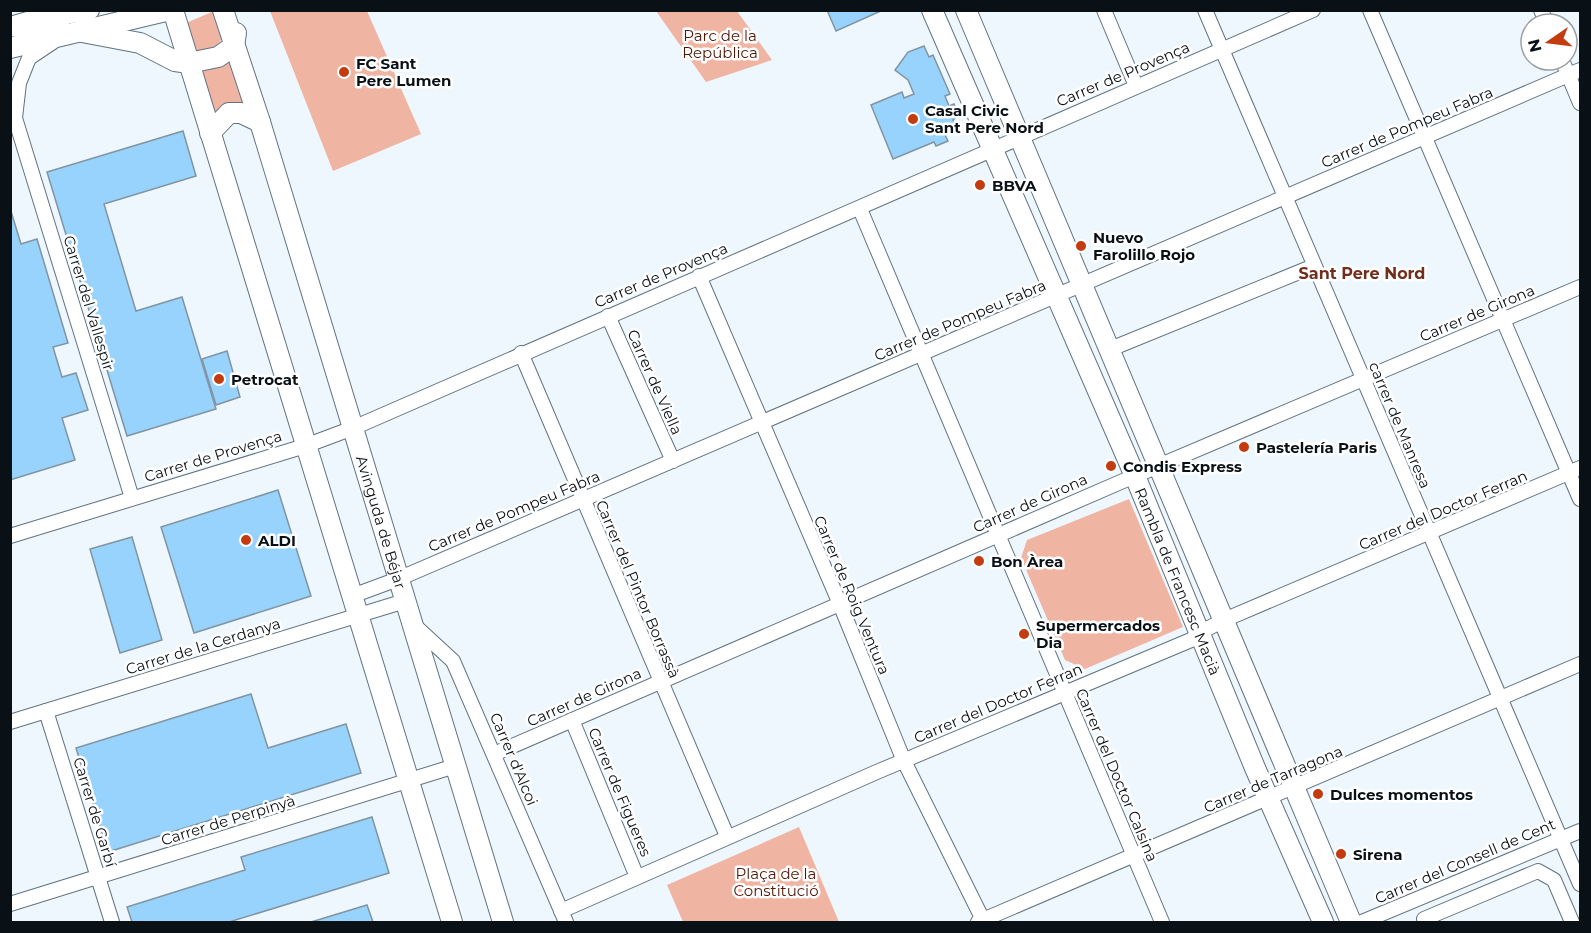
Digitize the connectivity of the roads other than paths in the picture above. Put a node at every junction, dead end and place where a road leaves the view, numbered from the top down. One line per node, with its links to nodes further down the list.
1 (172, 10): 9 (main road); 14 (main road)
2 (223, 10): 11 (main road)
3 (932, 10): 23 (main road, Rambla de Francesc Macià)
4 (966, 10): 21 (main road, Rambla de Francesc Macià)
5 (1104, 10): 16 (street)
6 (1205, 10): 13 (street, carrer de Manresa)
7 (1313, 10): 13 (street, Carrer de Provença)
8 (1370, 10): 22 (street)
9 (78, 23): 10 (main road); 12 (main road); 14 (main road); 18 (street)
10 (10, 27)
11 (236, 28): 14 (main road); 19 (main road, Avinguda de Béjar)
12 (14, 49)
13 (1221, 49): 16 (street, Carrer de Provença); 24 (street, carrer de Manresa)
14 (182, 62): 20 (main road)
15 (1574, 73): 17 (street); 22 (street, Carrer de Pompeu Fabra)
16 (1136, 86): 21 (street, Carrer de Provença)
17 (1581, 103)
18 (13, 115): 44 (street, Carrer del Vallespir)
19 (260, 122): 20 (main road); 38 (main road, Avinguda de Béjar)
20 (210, 133): 39 (main road)
21 (1020, 136): 23 (street, Carrer de Provença); 28 (main road, Rambla de Francesc Macià)
22 (1425, 137): 24 (street, Carrer de Pompeu Fabra); 32 (street)
23 (992, 149): 25 (street, Carrer de Provença); 30 (main road, Rambla de Francesc Macià)
24 (1285, 198): 26 (street, carrer de Manresa); 28 (street, Carrer de Pompeu Fabra)
25 (860, 209): 27 (street, Carrer de Provença); 35 (street, Carrer del Doctor Calsina)
26 (1314, 267): 33 (street); 36 (street, carrer de Manresa)
27 (699, 276): 31 (street, Carrer de Provença); 37 (street, Carrer de Roig Ventura)
28 (1081, 286): 30 (street, Carrer de Pompeu Fabra); 33 (main road, Rambla de Francesc Macià)
29 (1581, 286): 32 (street, Carrer de Girona)
30 (1056, 297): 35 (street, Carrer de Pompeu Fabra); 43 (main road, Rambla de Francesc Macià)
31 (608, 316): 34 (street, Carrer de Provença); 40 (street, Carrer de Viella)
32 (1503, 321): 36 (street, Carrer de Girona); 42 (street)
33 (1108, 350): 41 (main road, Rambla de Francesc Macià)
34 (521, 353): 38 (street, Carrer de Provença); 45 (street, Carrer del Pintor Borrassà)
35 (921, 354): 37 (street, Carrer de Pompeu Fabra); 47 (street, Carrer del Doctor Calsina)
36 (1363, 379): 41 (street, Carrer de Girona); 48 (street, carrer de Manresa)
37 (761, 424): 40 (street, Carrer de Pompeu Fabra); 53 (street, Carrer de Roig Ventura)
38 (352, 428): 39 (street, Carrer de Provença); 50 (main road, Avinguda de Béjar)
39 (305, 446): 44 (street, Carrer de Provença); 51 (main road)
40 (673, 461): 45 (street, Carrer de Pompeu Fabra)
41 (1159, 466): 43 (street, Carrer de Girona); 55 (main road, Rambla de Francesc Macià)
42 (1575, 471): 46 (street); 48 (street, Carrer del Doctor Ferran)
43 (1135, 476): 47 (street, Carrer de Girona); 57 (main road, Rambla de Francesc Macià)
44 (132, 498): 49 (street, Carrer de Provença)
45 (581, 499): 50 (street, Carrer de Pompeu Fabra); 59 (street, Carrer del Pintor Borrassà)
46 (1581, 499)
47 (998, 535): 53 (street, Carrer de Girona); 60 (street, Carrer del Doctor Calsina)
48 (1429, 535): 55 (street, Carrer del Doctor Ferran); 61 (street, carrer de Manresa)
49 (10, 536)
50 (398, 579): 51 (street, Carrer de Pompeu Fabra); 52 (main road, Avinguda de Béjar)
51 (352, 596): 54 (main road)
52 (405, 601): 54 (street, Carrer de la Cerdanya); 56 (main road, Avinguda de Béjar)
53 (840, 604): 59 (street, Carrer de Girona); 66 (street, Carrer de Roig Ventura)
54 (358, 615): 62 (street, Carrer de la Cerdanya); 68 (main road)
55 (1224, 620): 57 (street, Carrer del Doctor Ferran); 69 (main road, Rambla de Francesc Macià)
56 (411, 622): 65 (street, Carrer d'Alcoi); 67 (main road, Avinguda de Béjar)
57 (1199, 633): 60 (street, Carrer del Doctor Ferran); 70 (main road, Rambla de Francesc Macià)
58 (1581, 664): 61 (street, Carrer de Tarragona)
59 (660, 682): 63 (street, Carrer de Girona); 72 (street, Carrer del Pintor Borrassà)
60 (1064, 693): 66 (street, Carrer del Doctor Ferran); 74 (street, Carrer del Doctor Calsina)
61 (1500, 699): 69 (street, Carrer de Tarragona); 73 (street, carrer de Manresa)
62 (46, 711): 64 (street, Carrer de la Cerdanya); 76 (street, Carrer de Garbí)
63 (572, 720): 65 (street, Carrer de Girona); 75 (street, Carrer de Figueres)
64 (10, 722)
65 (494, 754): 79 (street, Carrer d'Alcoi)
66 (904, 761): 72 (street, Carrer del Doctor Ferran); 83 (street, Carrer de Roig Ventura)
67 (455, 766): 68 (street, Carrer de Perpinyà); 82 (main road, Avinguda de Béjar)
68 (408, 781): 76 (street, Carrer de Perpinyà); 81 (main road)
69 (1296, 788): 70 (street, Carrer de Tarragona); 86 (main road, Rambla de Francesc Macià)
70 (1268, 800): 74 (street, Carrer de Tarragona); 85 (main road, Rambla de Francesc Macià)
71 (1581, 831): 73 (street, Carrer del Consell de Cent)
72 (727, 836): 75 (street, Carrer del Doctor Ferran)
73 (1561, 839): 77 (street, carrer de Manresa); 87 (street, Carrer del Consell de Cent)
74 (1134, 856): 83 (street, Carrer de Tarragona); 84 (street, Carrer del Doctor Calsina)
75 (637, 877): 79 (street, Carrer del Doctor Ferran)
76 (98, 878): 78 (street, Carrer de Perpinyà); 80 (street, Carrer de Garbí)
77 (1581, 884)
78 (10, 904)
79 (563, 917)
80 (112, 922)
81 (452, 922)
82 (503, 922)
83 (982, 922)
84 (1162, 922)
85 (1323, 922)
86 (1350, 922)
87 (1362, 922)
88 (1425, 922): 89 (street)
89 (1572, 922)

